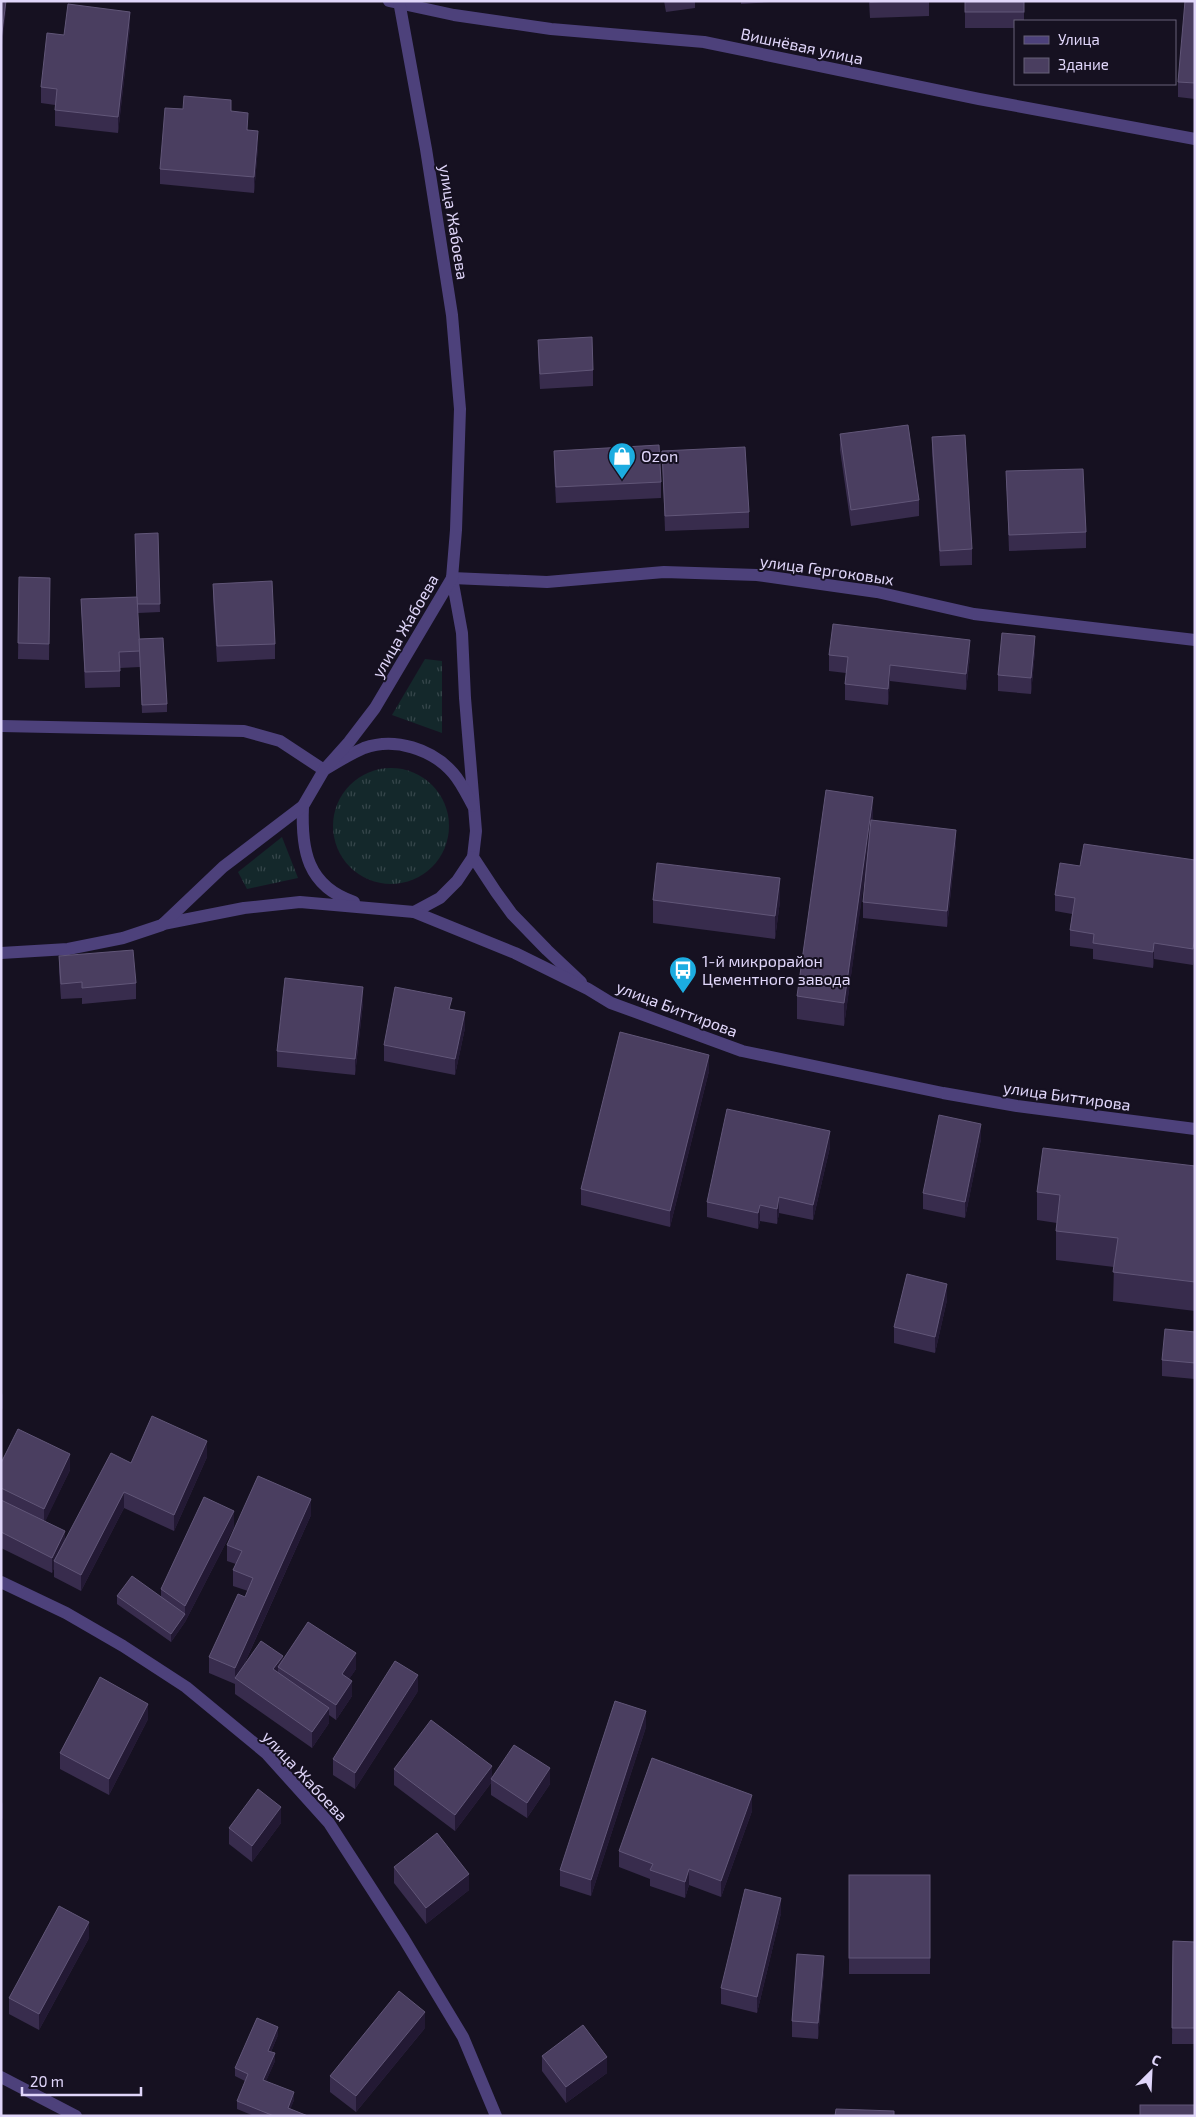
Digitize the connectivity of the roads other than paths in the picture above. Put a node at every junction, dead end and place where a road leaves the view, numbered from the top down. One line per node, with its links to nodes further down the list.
1 (396, 2): 2 (street, Вишнёвая улица); 3 (street, улица Жабоева)
2 (1195, 139)
3 (452, 578): 4 (street, улица Гергоковых); 6 (street, улица Жабоева); 8 (street)
4 (1195, 640)
5 (1, 726): 6 (street)
6 (324, 770): 7 (street, улица Жабоева); 8 (street)
7 (303, 806): 10 (street); 12 (street, улица Жабоева)
8 (473, 806): 9 (street)
9 (473, 857): 11 (street); 14 (street)
10 (372, 909): 11 (street, улица Биттирова); 12 (street, улица Биттирова)
11 (414, 912): 14 (street, улица Биттирова)
12 (162, 925): 13 (street, улица Жабоева)
13 (1, 952)
14 (588, 989): 15 (street, улица Биттирова)
15 (1195, 1129)
16 (1, 1582): 19 (street, улица Жабоева)
17 (1, 2078): 18 (street)
18 (76, 2116)
19 (496, 2116)

